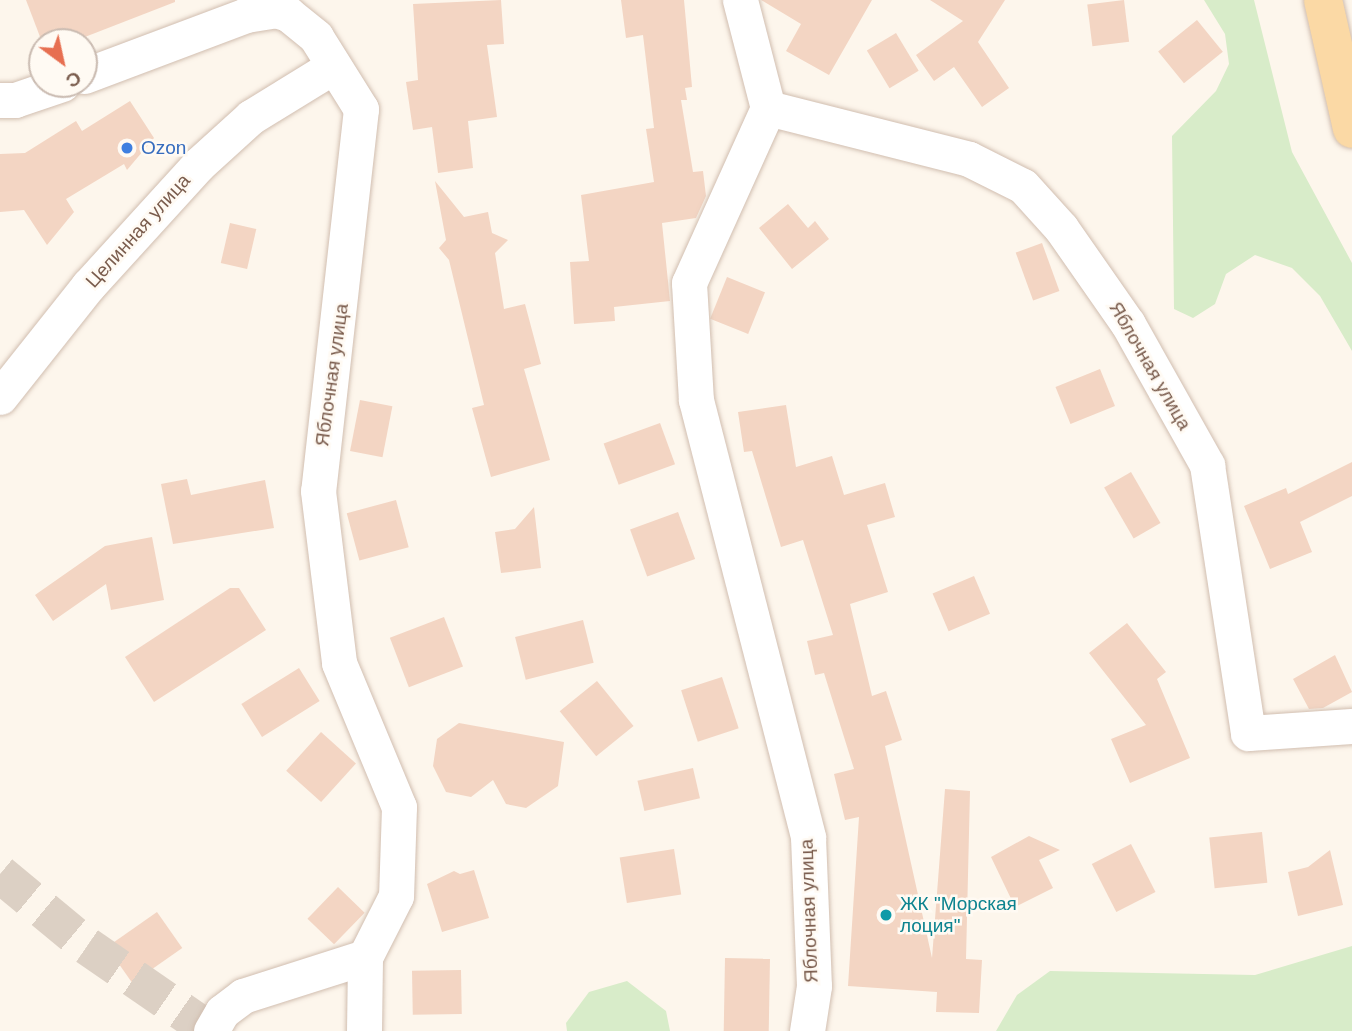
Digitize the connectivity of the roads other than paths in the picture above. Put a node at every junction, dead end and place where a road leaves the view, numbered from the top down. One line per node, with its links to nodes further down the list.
1 (740, 0): 7 (street)
2 (1323, 0): 8 (main road)
3 (334, 66): 4 (street, Яблочная улица); 9 (street, Целинная улица); 11 (street, Яблочная улица)
4 (98, 71)
5 (28, 96): 6 (street)
6 (0, 100)
7 (768, 108): 10 (street, Яблочная улица); 14 (street, Яблочная улица)
8 (1352, 130)
9 (0, 397)
10 (1352, 726)
11 (365, 957): 12 (street); 13 (street, Яблочная улица)
12 (211, 1031)
13 (364, 1031)
14 (807, 1031)

